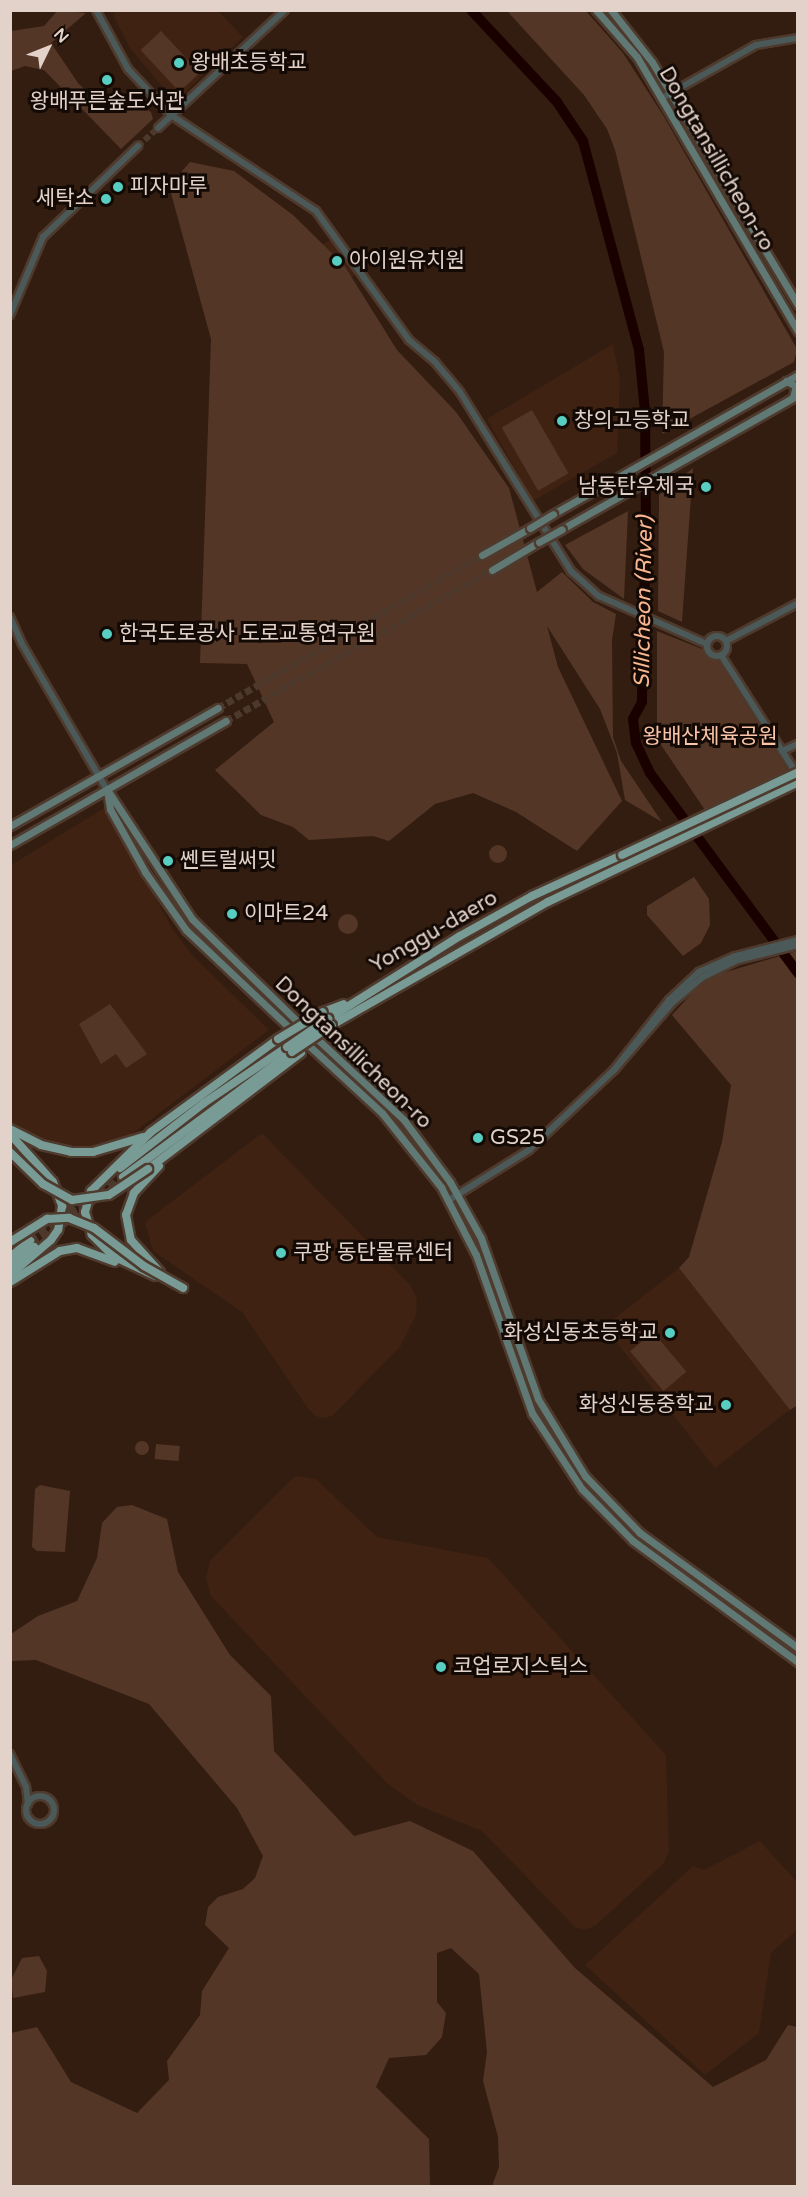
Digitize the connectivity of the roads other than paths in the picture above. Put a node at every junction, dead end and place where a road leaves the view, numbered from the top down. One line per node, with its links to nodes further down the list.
1 (96, 10): 10 (street)
2 (285, 10): 10 (street)
3 (596, 10): 7 (main road, Dongtansillicheon-ro)
4 (611, 10): 6 (main road, Dongtansillicheon-ro)
5 (798, 38): 8 (street)
6 (652, 62): 7 (main road); 8 (main road, Dongtansillicheon-ro)
7 (642, 66): 9 (main road, Dongtansillicheon-ro)
8 (671, 93): 9 (street); 11 (main road, Dongtansillicheon-ro)
9 (662, 98): 13 (main road, Dongtansillicheon-ro)
10 (171, 115): 12 (street); 26 (street)
11 (690, 124): 13 (main road); 15 (main road, Dongtansillicheon-ro)
12 (158, 128)
13 (679, 128): 17 (main road, Dongtansillicheon-ro)
14 (138, 147): 16 (street)
15 (798, 305)
16 (10, 315)
17 (797, 328)
18 (798, 375): 19 (main road)
19 (786, 381): 20 (main road); 21 (main road, bridge)
20 (795, 396): 22 (main road, bridge)
21 (482, 555)
22 (492, 570)
23 (798, 603): 25 (street)
24 (10, 617): 33 (street)
25 (726, 642): 26 (street); 27 (street)
26 (707, 644): 27 (street)
27 (721, 655): 31 (street)
28 (218, 708): 33 (main road)
29 (226, 722): 35 (main road)
30 (798, 744): 31 (street)
31 (782, 751): 32 (street)
32 (798, 774): 38 (highway, Yonggu-daero, bridge)
33 (99, 775): 35 (street); 36 (main road)
34 (798, 782): 38 (highway, Yonggu-daero)
35 (107, 790): 37 (main road); 42 (main road, Dongtansillicheon-ro); 43 (main road, Dongtansillicheon-ro)
36 (10, 826)
37 (10, 845)
38 (624, 859): 44 (highway, Yonggu-daero)
39 (798, 940): 41 (street)
40 (798, 945): 41 (street)
41 (753, 953): 53 (street)
42 (250, 978): 43 (main road); 53 (main road, Dongtansillicheon-ro)
43 (243, 986): 54 (main road, Dongtansillicheon-ro)
44 (358, 1004): 45 (highway); 45 (highway, Yonggu-daero)
45 (330, 1021): 46 (highway, Yonggu-daero, bridge); 48 (highway, bridge)
46 (291, 1052): 50 (highway); 52 (highway, Yonggu-daero)
47 (10, 1129): 48 (highway)
48 (151, 1132): 60 (highway)
49 (10, 1134): 58 (highway)
50 (178, 1145): 51 (highway, bridge); 60 (highway)
51 (10, 1152)
52 (120, 1174)
53 (458, 1194): 54 (street); 61 (main road, Dongtansillicheon-ro)
54 (449, 1200): 62 (main road, Dongtansillicheon-ro)
55 (10, 1242): 60 (highway, bridge)
56 (10, 1257): 57 (highway)
57 (10, 1266)
58 (10, 1275)
59 (10, 1282): 60 (highway)
60 (183, 1288)
61 (798, 1648)
62 (798, 1662)
63 (10, 1754): 64 (street)
64 (26, 1787): 65 (street); 66 (street)
65 (47, 1798): 66 (street); 66 (street)
66 (28, 1804)

